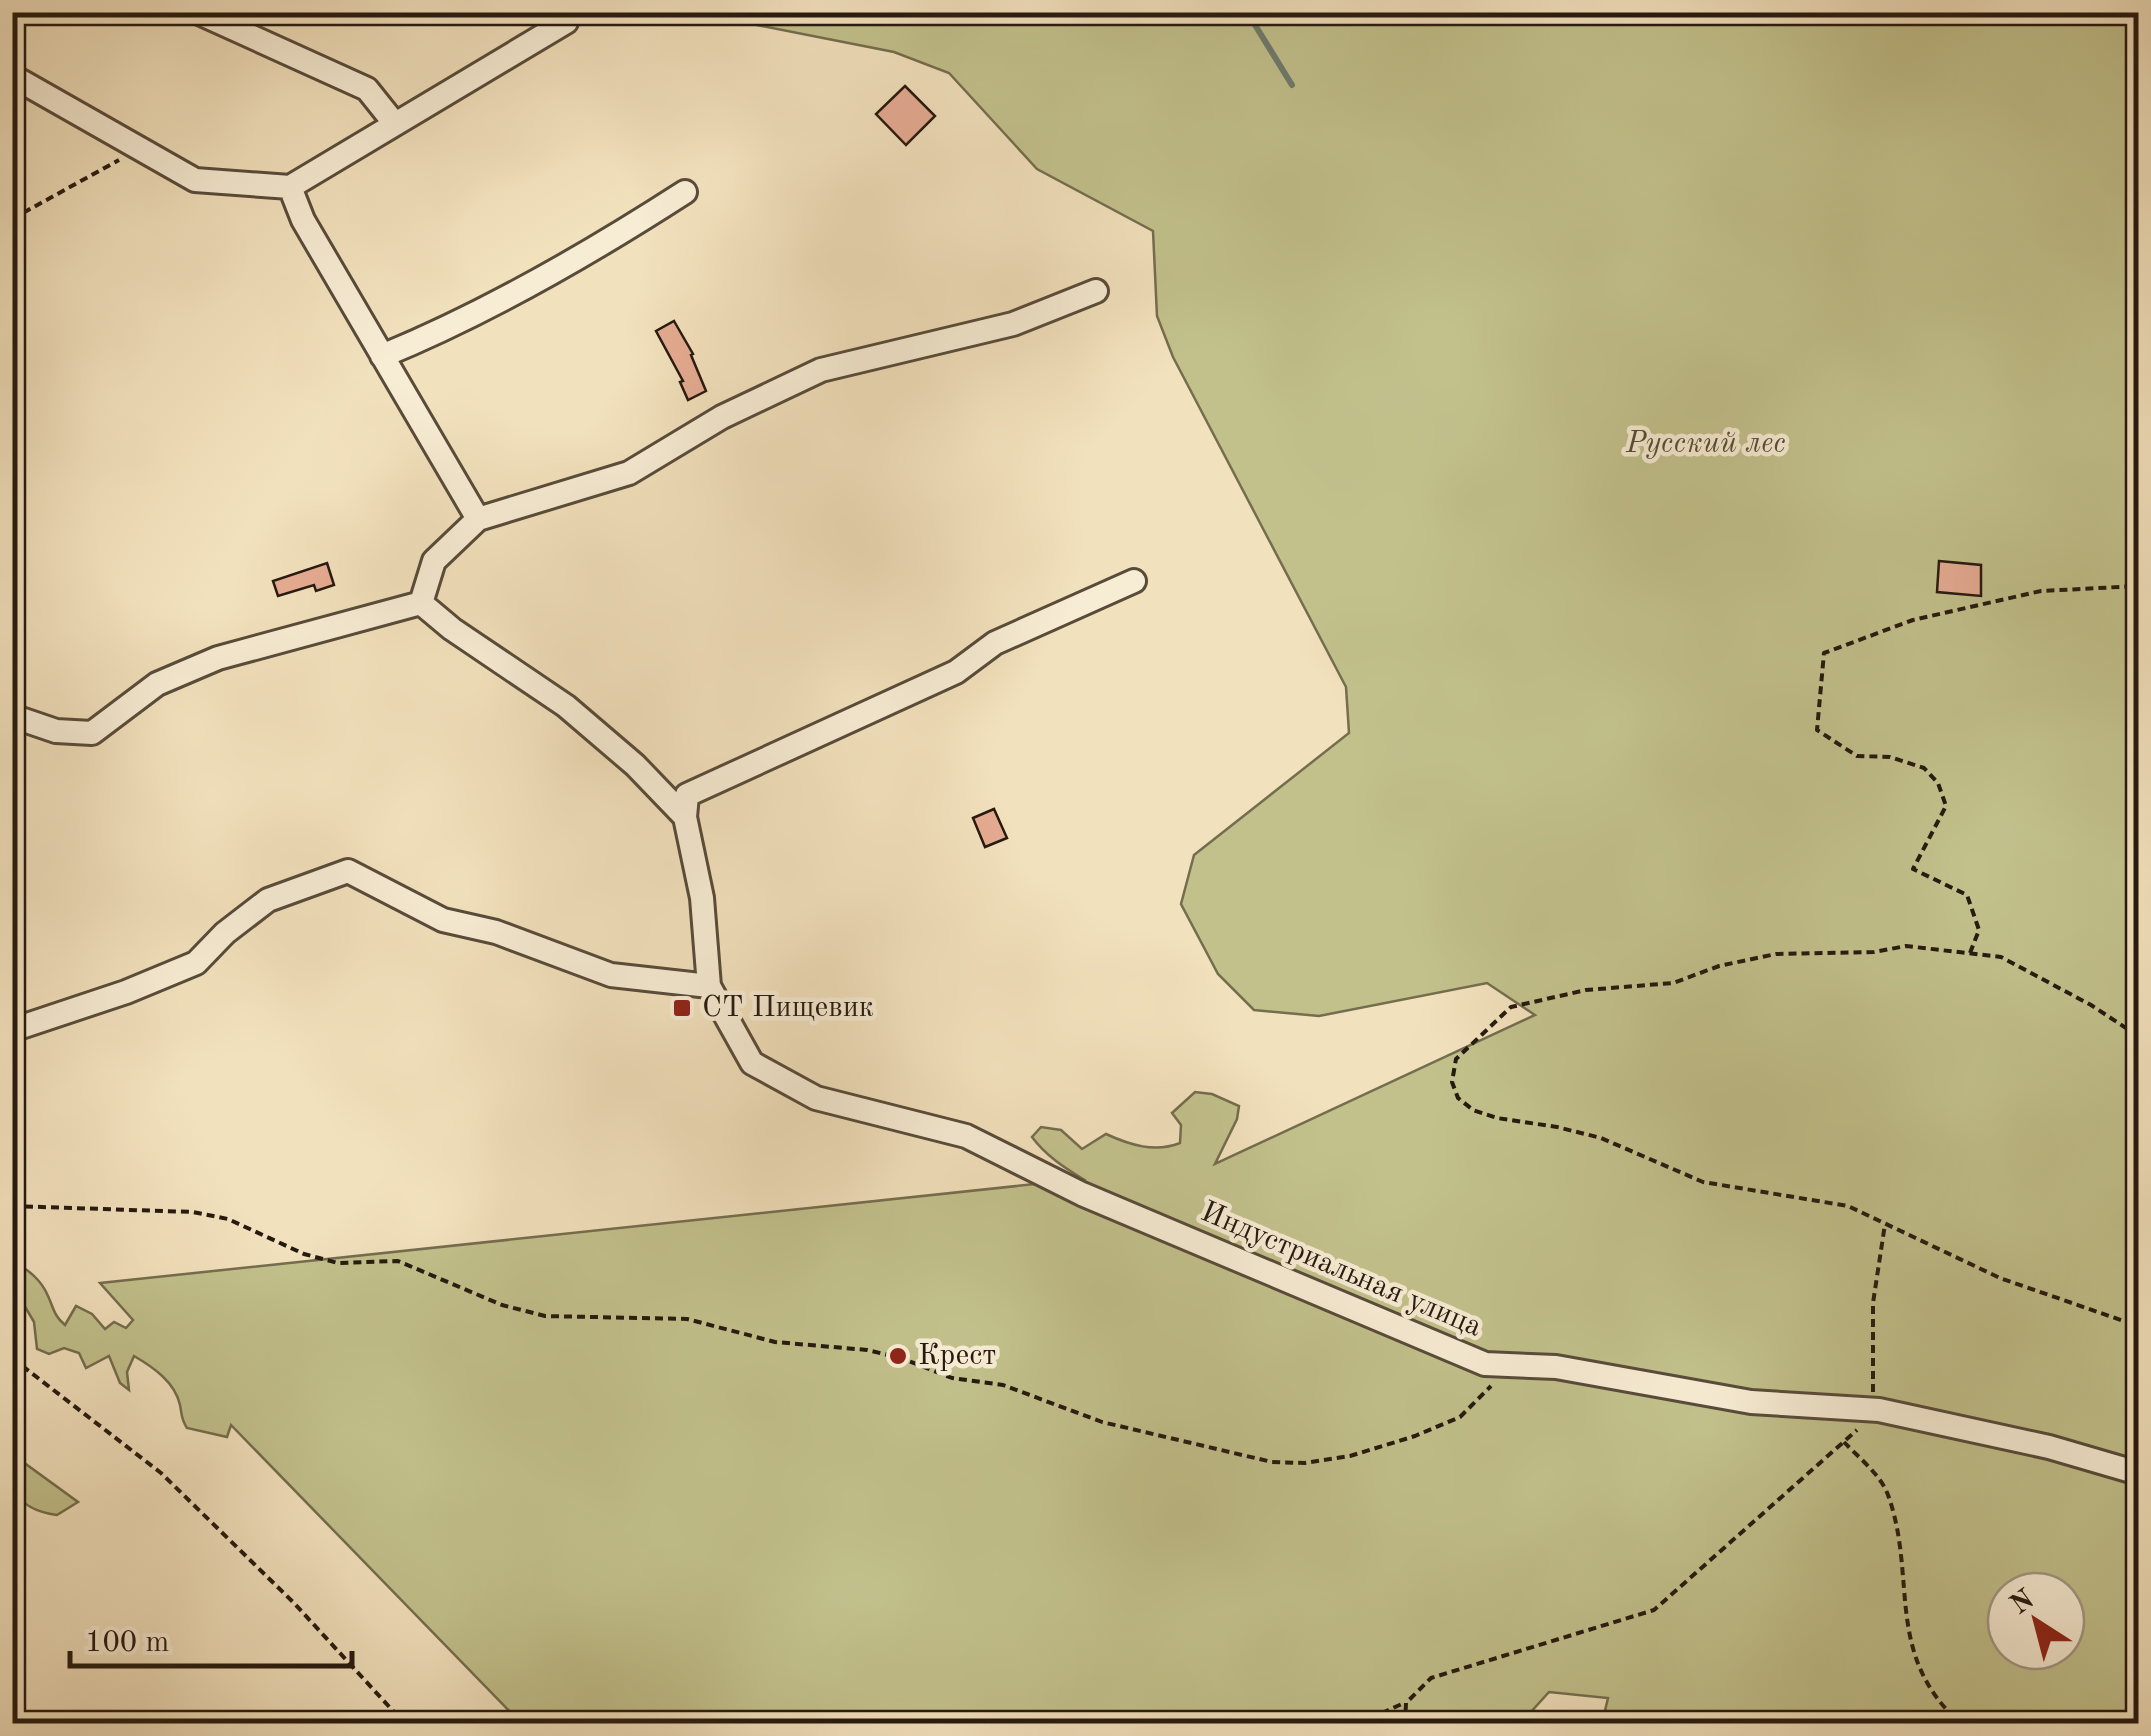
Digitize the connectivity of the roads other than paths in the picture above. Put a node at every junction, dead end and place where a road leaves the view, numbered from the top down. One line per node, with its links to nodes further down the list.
1 (197, 12): 4 (street)
2 (566, 22): 4 (street)
3 (12, 76): 5 (street)
4 (395, 124): 5 (street)
5 (290, 188): 8 (street)
6 (684, 192): 8 (street)
7 (1096, 291): 9 (street)
8 (382, 356): 9 (street)
9 (478, 519): 11 (street)
10 (1134, 581): 13 (street)
11 (421, 603): 12 (street); 13 (street)
12 (12, 716)
13 (685, 817): 14 (street)
14 (709, 986): 15 (street); 16 (street, Индустриальная улица)
15 (12, 1030)
16 (2138, 1473)

